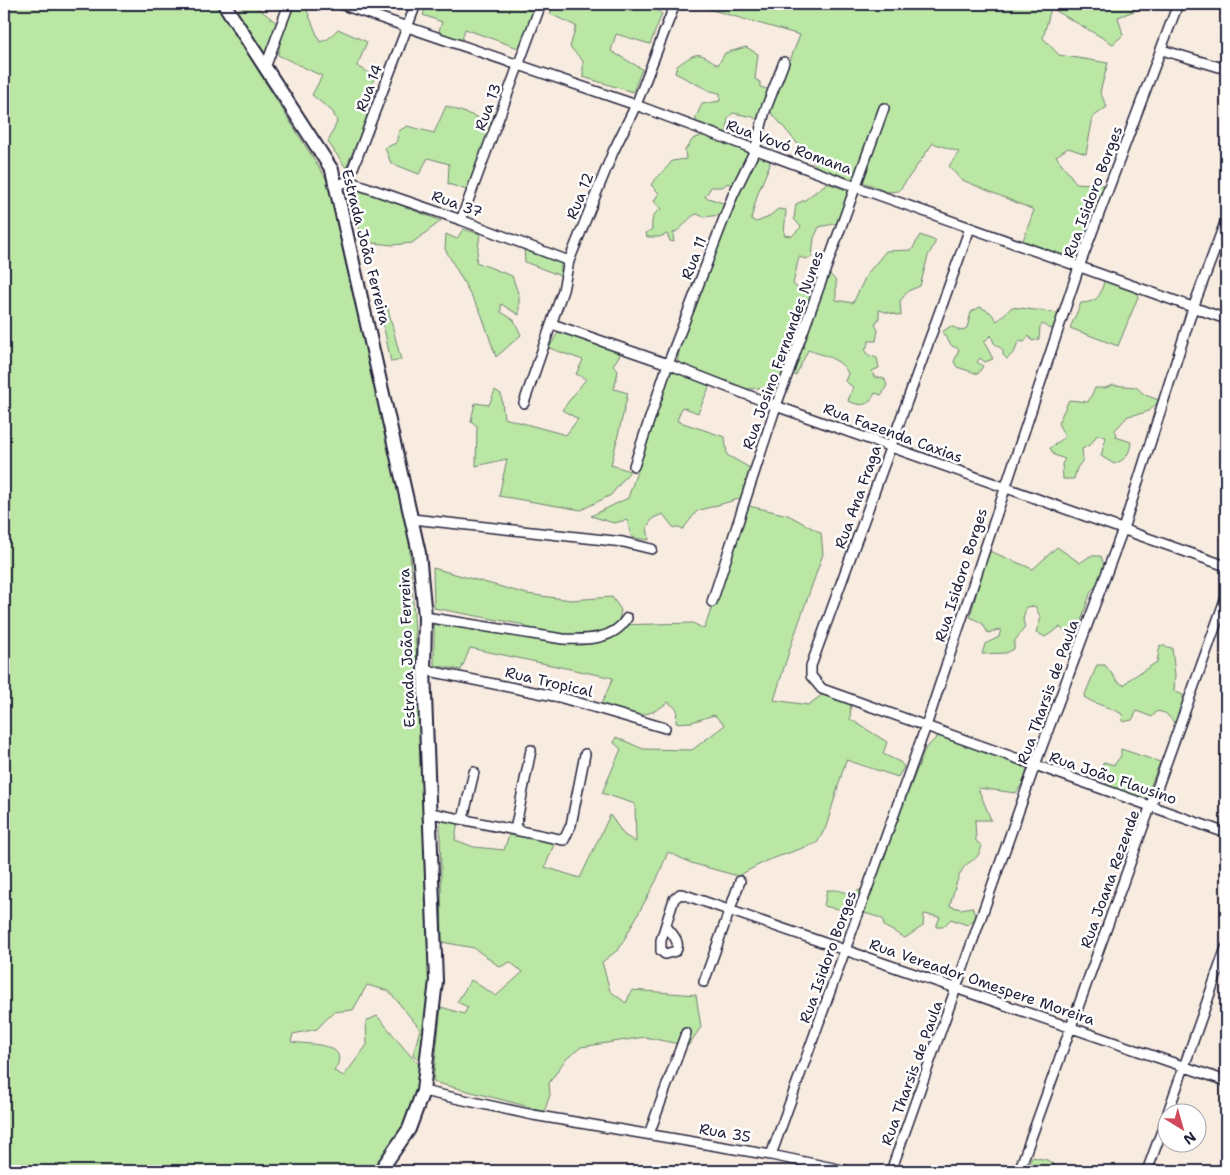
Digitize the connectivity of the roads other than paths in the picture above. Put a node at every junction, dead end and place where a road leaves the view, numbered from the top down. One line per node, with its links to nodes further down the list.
1 (224, 4): 12 (street, Estrada João Ferreira)
2 (289, 4): 12 (street)
3 (340, 4): 8 (street, Rua Vovó Romana)
4 (416, 4): 8 (street, Rua 14)
5 (541, 4): 11 (street, Rua 13)
6 (675, 4): 14 (street, Rua 12)
7 (1178, 4): 9 (street, Rua Isidoro Borges)
8 (407, 28): 11 (street, Rua Vovó Romana); 17 (street, Rua 14)
9 (1162, 50): 13 (street); 23 (street, Rua Isidoro Borges)
10 (784, 62): 16 (street, Rua 11)
11 (517, 65): 14 (street, Rua Vovó Romana); 19 (street, Rua 13)
12 (265, 68): 17 (street, Estrada João Ferreira)
13 (1226, 69)
14 (636, 105): 16 (street, Rua Vovó Romana); 22 (street, Rua 12)
15 (884, 108): 18 (street, Rua Josino Fernandes Nunes)
16 (756, 150): 18 (street, Rua Vovó Romana); 27 (street, Rua 11)
17 (342, 184): 19 (street, Rua 37); 33 (street, Estrada João Ferreira)
18 (856, 187): 21 (street, Rua Vovó Romana); 29 (street, Rua Josino Fernandes Nunes)
19 (461, 220): 22 (street, Rua 37)
20 (1226, 220): 24 (street, Rua Tharsis de Paula)
21 (970, 228): 23 (street, Rua Vovó Romana); 30 (street, Rua Ana Fraga)
22 (569, 261): 26 (street, Rua 12)
23 (1079, 266): 24 (street, Rua Vovó Romana); 32 (street, Rua Isidoro Borges)
24 (1194, 308): 25 (street, Rua Vovó Romana); 34 (street, Rua Tharsis de Paula)
25 (1226, 319)
26 (552, 324): 27 (street, Rua Fazenda Caxias); 28 (street, Rua 12)
27 (668, 364): 29 (street, Rua Fazenda Caxias); 31 (street, Rua 11)
28 (524, 403)
29 (776, 406): 30 (street, Rua Fazenda Caxias); 38 (street, Rua Josino Fernandes Nunes)
30 (892, 446): 32 (street, Rua Fazenda Caxias); 42 (street, Rua Ana Fraga)
31 (634, 466)
32 (1004, 487): 34 (street, Rua Fazenda Caxias); 43 (street, Rua Isidoro Borges)
33 (412, 519): 35 (street); 39 (street, Estrada João Ferreira)
34 (1123, 529): 36 (street, Rua Fazenda Caxias); 47 (street, Rua Tharsis de Paula)
35 (652, 549)
36 (1226, 566)
37 (1226, 597): 49 (street, Rua Joana Rezende)
38 (712, 602)
39 (425, 617): 40 (street); 41 (street, Estrada João Ferreira)
40 (627, 618)
41 (424, 670): 44 (street, Rua Tropical); 50 (street, Estrada João Ferreira)
42 (822, 689): 43 (street, Rua João Flausino)
43 (926, 726): 47 (street, Rua João Flausino); 58 (street, Rua Isidoro Borges)
44 (665, 728)
45 (531, 750): 52 (street)
46 (585, 754): 52 (street)
47 (1035, 765): 49 (street, Rua João Flausino); 60 (street, Rua Tharsis de Paula)
48 (474, 772): 51 (street)
49 (1150, 806): 53 (street, Rua João Flausino); 61 (street, Rua Joana Rezende)
50 (431, 813): 51 (street); 65 (street, Estrada João Ferreira)
51 (462, 819): 52 (street)
52 (514, 830)
53 (1226, 833)
54 (740, 881): 55 (street)
55 (728, 912): 56 (street, Rua Vereador Omespere Moreira); 58 (street, Rua Vereador Omespere Moreira); 59 (street)
56 (666, 926)
57 (1226, 948): 63 (street)
58 (845, 949): 60 (street, Rua Vereador Omespere Moreira); 69 (street, Rua Isidoro Borges)
59 (704, 982)
60 (957, 987): 61 (street, Rua Vereador Omespere Moreira); 72 (street, Rua Tharsis de Paula)
61 (1070, 1028): 63 (street, Rua Vereador Omespere Moreira); 73 (street, Rua Joana Rezende)
62 (686, 1033): 67 (street)
63 (1185, 1066): 64 (street, Rua Vereador Omespere Moreira); 66 (street)
64 (1226, 1082)
65 (423, 1091): 67 (street, Rua 35); 70 (street, Estrada João Ferreira)
66 (1172, 1102)
67 (649, 1134): 69 (street, Rua 35)
68 (1158, 1139): 74 (street)
69 (771, 1155): 71 (street, Rua 35)
70 (380, 1171)
71 (848, 1171)
72 (891, 1171)
73 (1019, 1171)
74 (1146, 1171)

